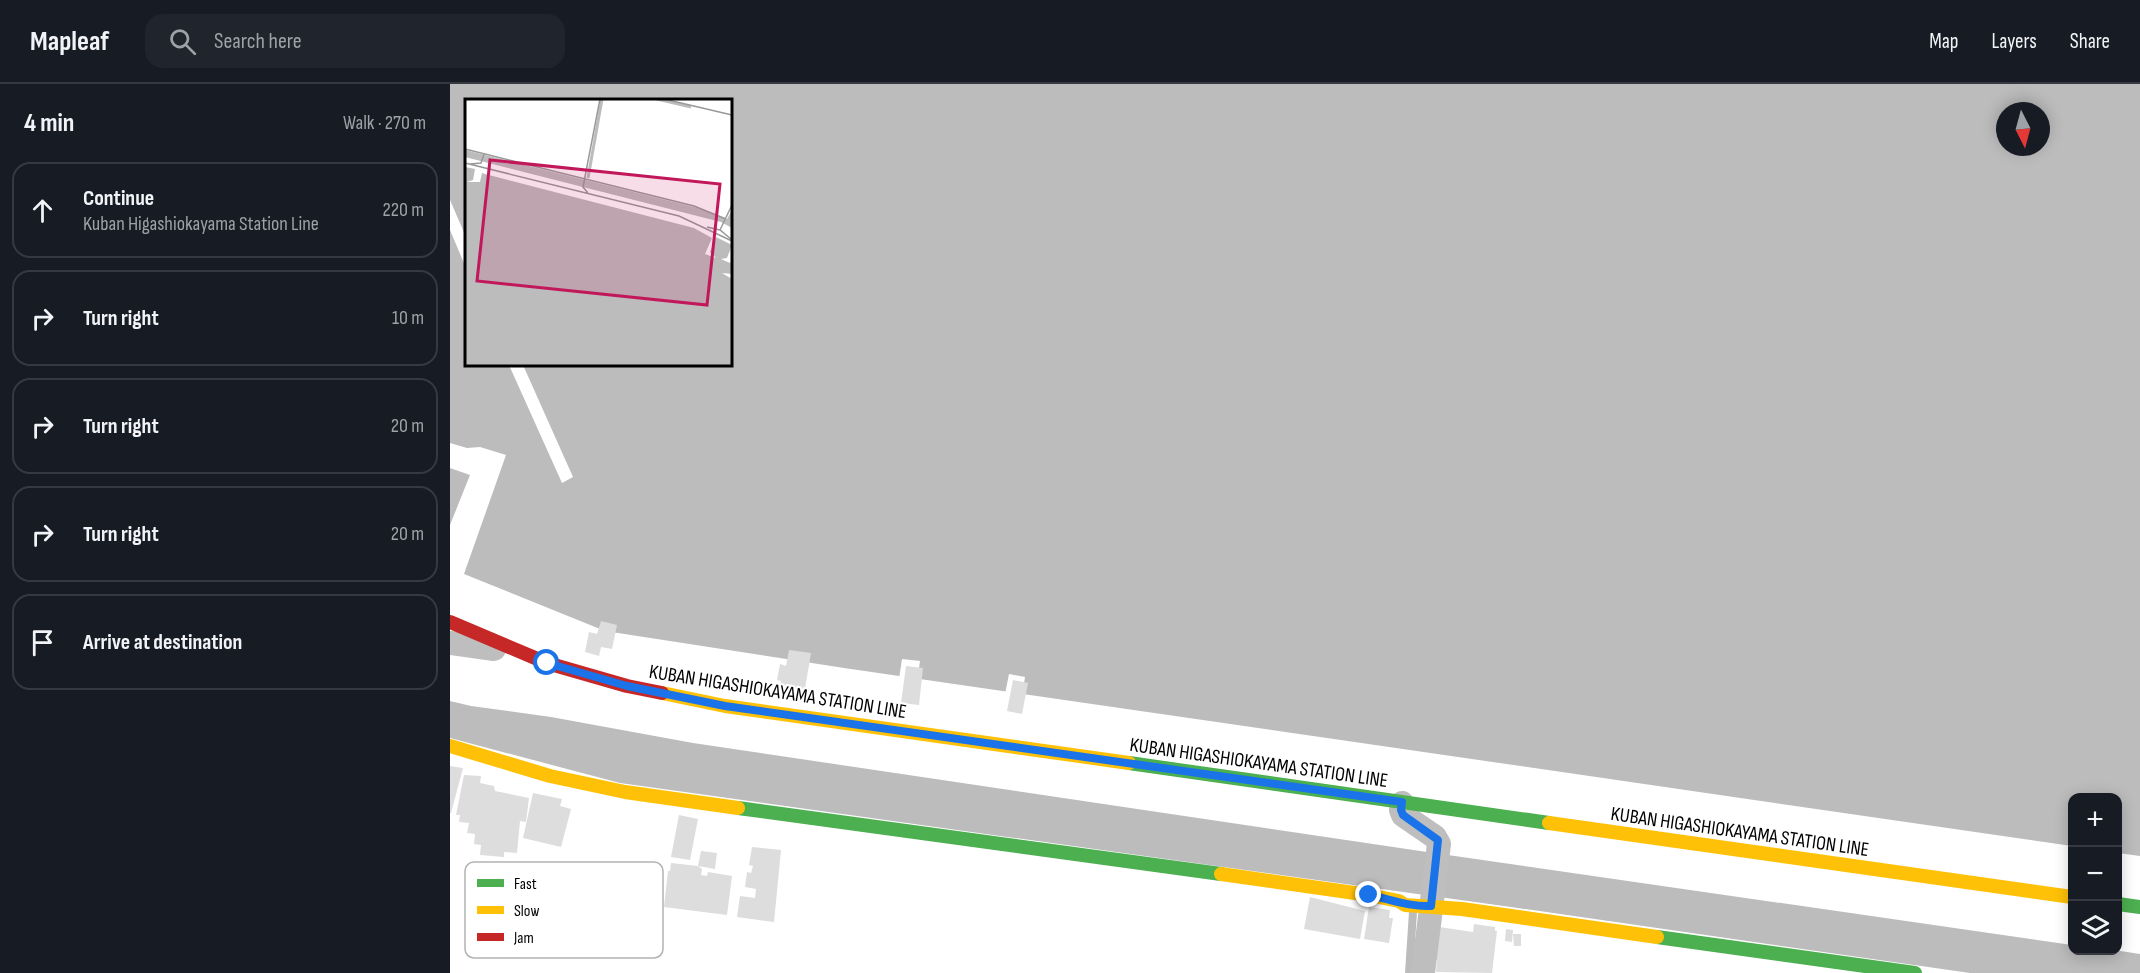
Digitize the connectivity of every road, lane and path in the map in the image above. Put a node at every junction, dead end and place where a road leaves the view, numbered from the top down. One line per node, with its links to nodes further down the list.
1 (450, 622): 3 (main road, KUBAN HIGASHIOKAYAMA STATION LINE)
2 (450, 643): 3 (street)
3 (520, 652): 5 (main road, KUBAN HIGASHIOKAYAMA STATION LINE)
4 (450, 746): 7 (main road)
5 (1402, 802): 6 (main road, KUBAN HIGASHIOKAYAMA STATION LINE); 7 (street)
6 (2068, 896)
7 (1428, 905): 10 (street); 11 (main road)
8 (2122, 905): 9 (main road)
9 (2140, 907)
10 (1423, 973)
11 (1915, 973)

